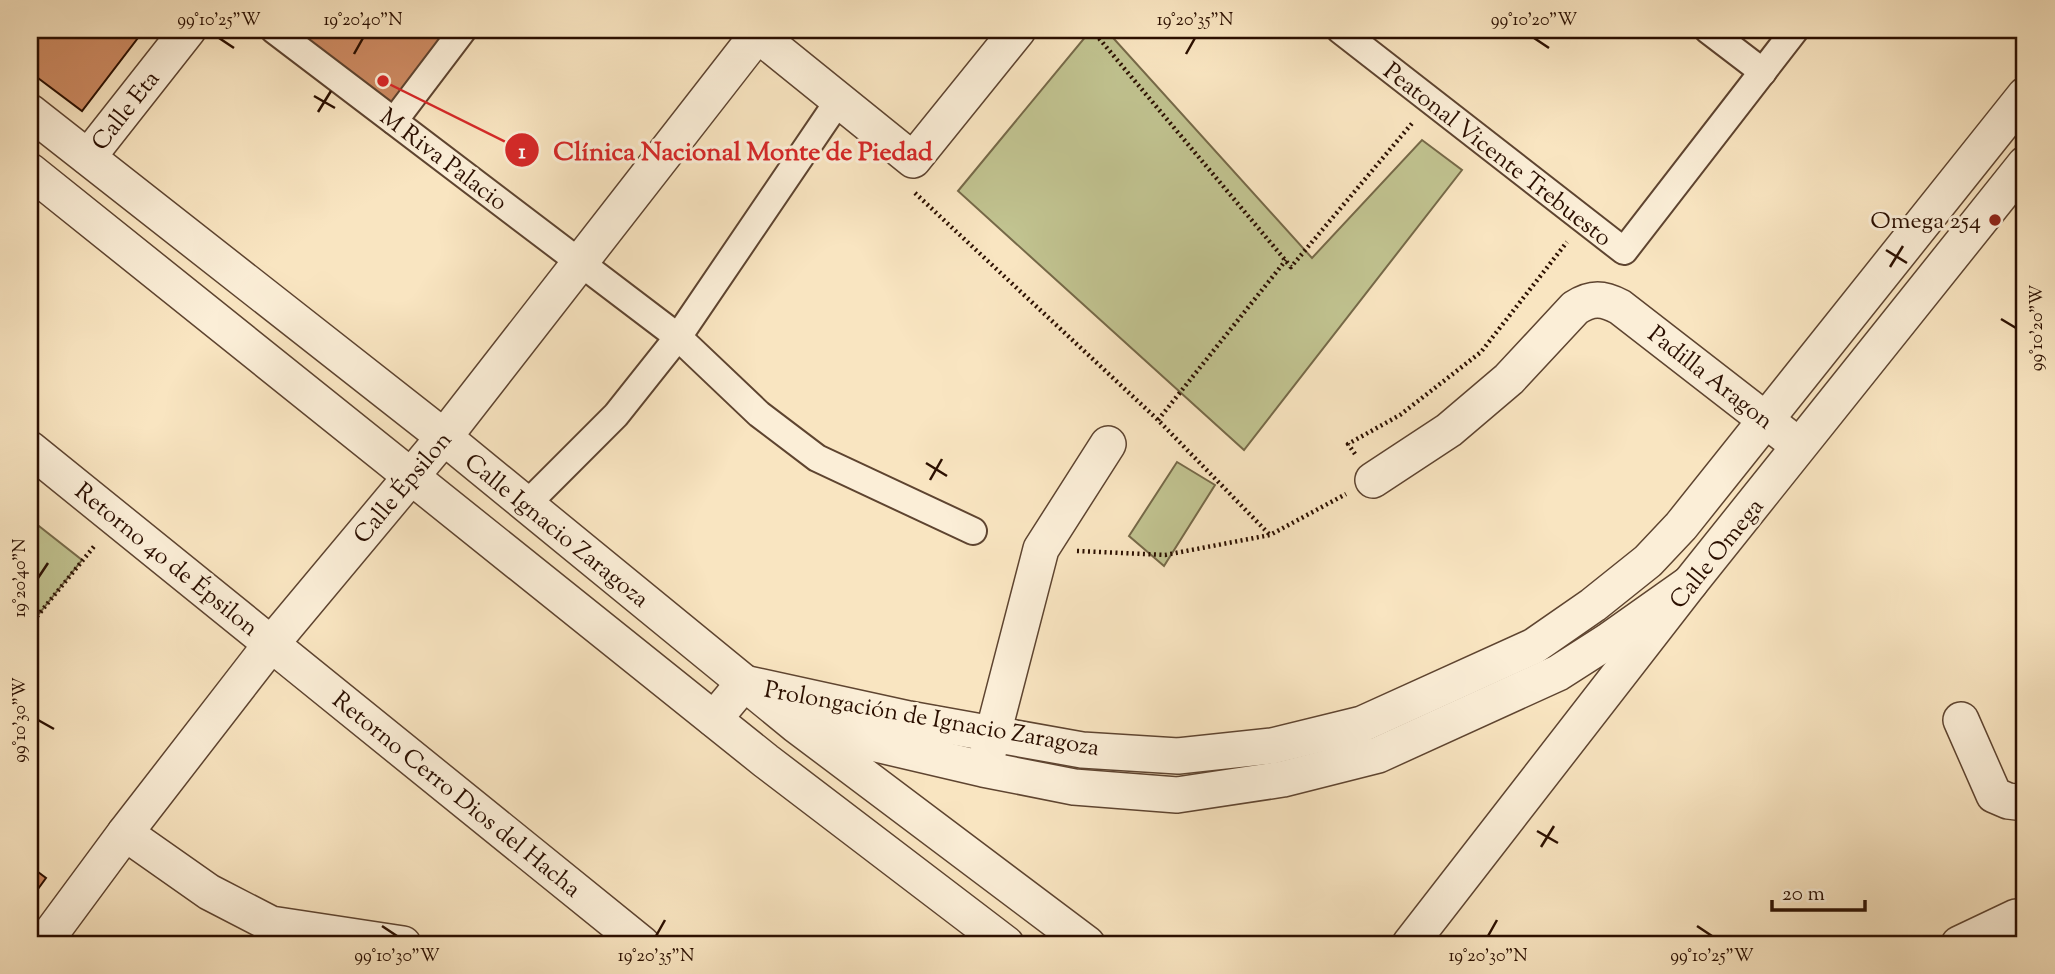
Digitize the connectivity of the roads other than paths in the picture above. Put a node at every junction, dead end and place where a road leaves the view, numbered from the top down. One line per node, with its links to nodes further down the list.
1 (188, 30): 14 (street, Calle Eta)
2 (274, 30): 13 (street, M Riva Palacio)
3 (463, 30): 13 (street)
4 (1018, 30): 11 (street)
5 (1340, 30): 9 (street, Peatonal Vicente Trebuesto)
6 (1708, 30): 9 (street)
7 (1796, 30): 9 (street)
8 (759, 32): 11 (street); 17 (street, Calle Épsilon)
9 (1763, 72)
10 (2025, 95): 19 (street)
11 (839, 100): 18 (street)
12 (30, 112): 14 (street, Calle Ignacio Zaragoza)
13 (394, 121): 17 (street, M Riva Palacio)
14 (88, 157): 20 (street, Calle Ignacio Zaragoza)
15 (2025, 164): 22 (street, Calle Omega)
16 (30, 171): 24 (street, Calle Ignacio Zaragoza)
17 (580, 262): 18 (street, M Riva Palacio); 20 (street, Calle Épsilon)
18 (677, 337): 26 (street); 27 (street, M Riva Palacio)
19 (1767, 420): 22 (street, Padilla Aragon); 25 (street, Padilla Aragon); 34 (street, Prolongación de Ignacio Zaragoza)
20 (444, 437): 24 (street, Calle Épsilon); 26 (street, Calle Ignacio Zaragoza)
21 (1108, 444): 34 (street)
22 (1801, 447): 28 (street, Calle Omega)
23 (30, 449): 29 (street, Retorno 4o de Épsilon)
24 (413, 476): 29 (street, Calle Épsilon); 31 (street, Calle Ignacio Zaragoza)
25 (1373, 480)
26 (526, 505): 30 (street, Calle Ignacio Zaragoza)
27 (973, 531)
28 (1690, 583): 36 (street, Prolongación de Ignacio Zaragoza); 45 (street, Calle Omega)
29 (272, 643): 38 (street, Calle Épsilon); 42 (street, Retorno Cerro Dios del Hacha)
30 (744, 683): 31 (street, Prolongación de Ignacio Zaragoza); 33 (street, Calle Ignacio Zaragoza); 34 (street, Prolongación de Ignacio Zaragoza)
31 (714, 719): 35 (street, Calle Ignacio Zaragoza)
32 (1961, 720): 37 (street)
33 (796, 725): 35 (street, Prolongación de Ignacio Zaragoza); 36 (street, Prolongación de Ignacio Zaragoza); 44 (street, Calle Ignacio Zaragoza)
34 (993, 733): 36 (street)
35 (766, 761): 43 (street, Calle Ignacio Zaragoza)
36 (984, 769)
37 (2025, 803)
38 (125, 833): 40 (street, Calle Épsilon); 41 (street)
39 (2025, 919): 46 (street)
40 (43, 944)
41 (403, 944)
42 (642, 944)
43 (1006, 944)
44 (1087, 944)
45 (1410, 944)
46 (1959, 944)

